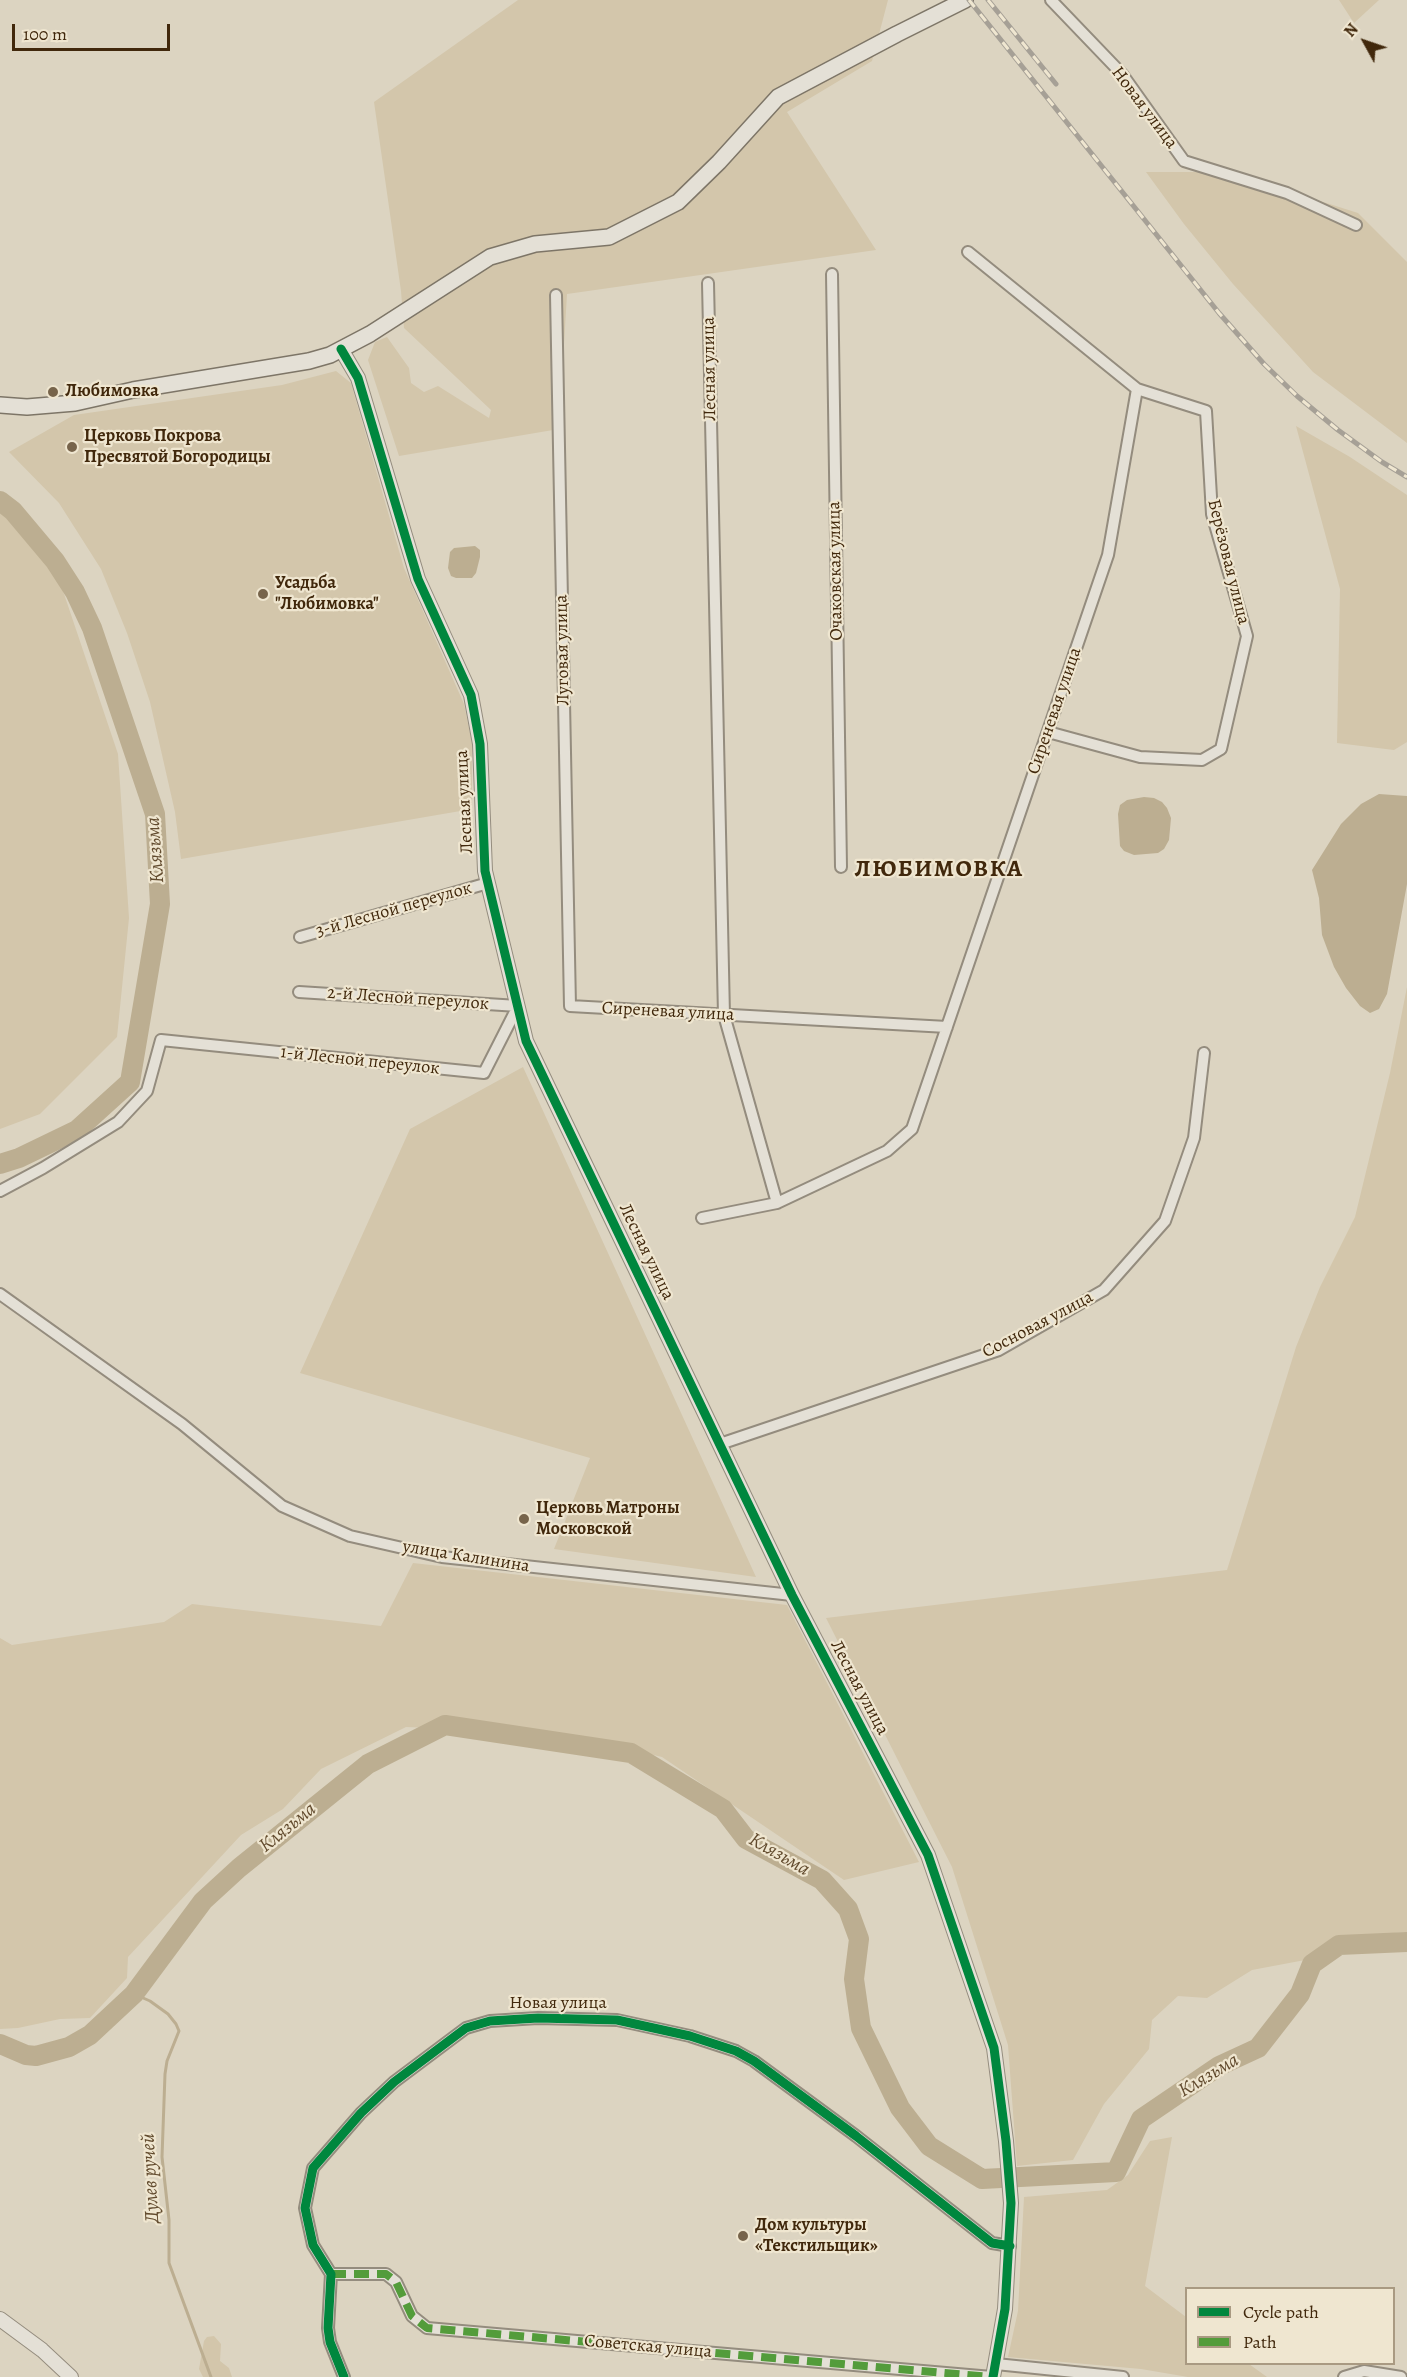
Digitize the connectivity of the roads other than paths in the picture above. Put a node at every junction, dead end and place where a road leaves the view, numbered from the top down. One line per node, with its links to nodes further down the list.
1 (965, 0): 8 (main road)
2 (1051, 0): 3 (street, Новая улица)
3 (1356, 225)
4 (968, 252): 9 (street, Берёзовая улица)
5 (832, 274): 12 (street, Очаковская улица)
6 (708, 283): 18 (street, Лесная улица)
7 (556, 295): 17 (street, Луговая улица)
8 (341, 349): 10 (main road); 13 (street, Лесная улица)
9 (1137, 389): 11 (street, Сиреневая улица); 11 (street, Берёзовая улица)
10 (0, 405)
11 (1048, 732): 19 (street, Сиреневая улица)
12 (841, 867)
13 (488, 883): 14 (street, 3-й Лесной переулок); 16 (street, Лесная улица)
14 (300, 937)
15 (299, 992): 16 (street, 2-й Лесной переулок)
16 (518, 1006): 21 (street, 1-й Лесной переулок); 25 (street, Лесная улица)
17 (570, 1006): 18 (street, Сиреневая улица)
18 (724, 1015): 19 (street, Сиреневая улица); 22 (street, Лесная улица)
19 (947, 1027): 22 (street, Сиреневая улица)
20 (1204, 1053): 25 (street, Сосновая улица)
21 (0, 1191)
22 (777, 1203): 23 (street, Сиреневая улица)
23 (702, 1218)
24 (0, 1294): 26 (street, улица Калинина)
25 (720, 1444): 26 (street, Лесная улица)
26 (792, 1595): 27 (street, Лесная улица)
27 (1010, 2247): 28 (street, Новая улица); 30 (street, Лесная улица)
28 (331, 2274): 30 (street, Советская улица); 32 (street)
29 (0, 2319): 31 (street)
30 (994, 2373): 33 (street)
31 (71, 2377)
32 (344, 2377)
33 (1123, 2377)
34 (1344, 2377): 35 (street)
35 (1401, 2377)

